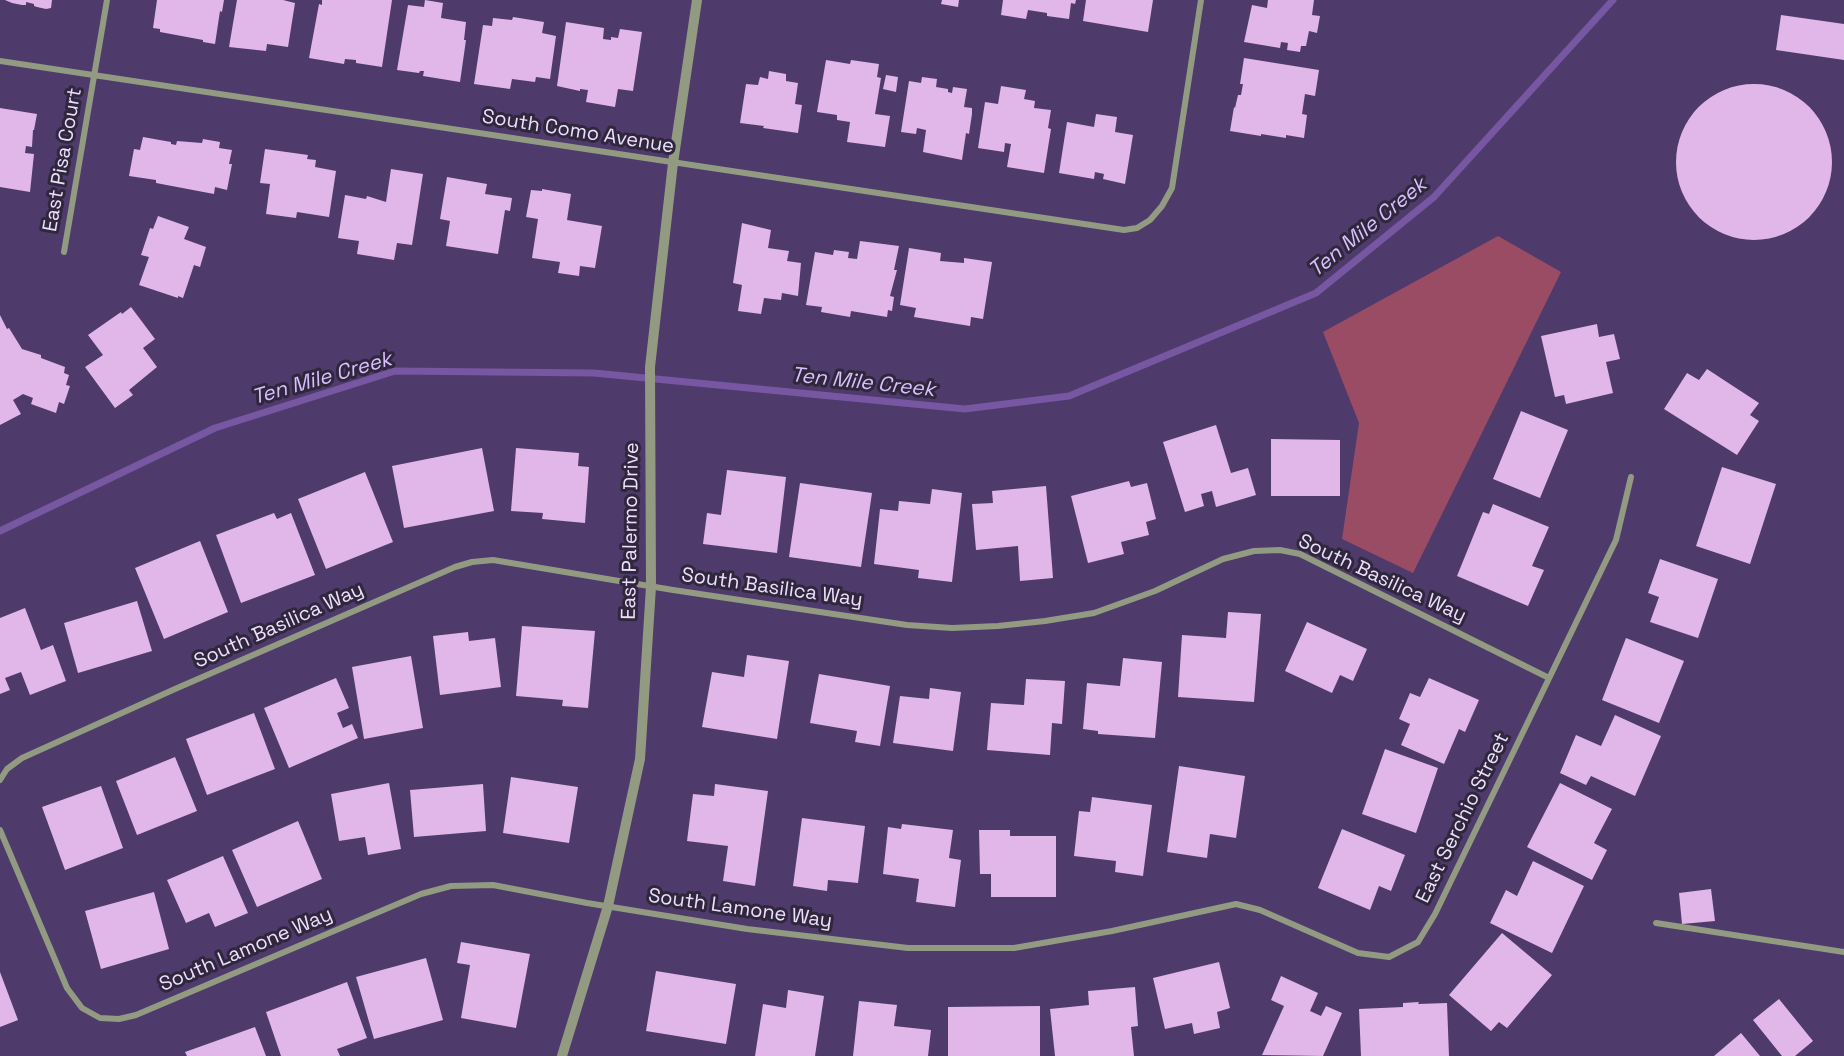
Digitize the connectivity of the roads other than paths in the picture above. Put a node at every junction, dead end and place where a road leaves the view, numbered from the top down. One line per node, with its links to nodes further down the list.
1 (107, 0): 5 (street, East Pisa Court)
2 (697, 0): 6 (street, East Palermo Drive)
3 (1201, 0): 6 (street, South Como Avenue)
4 (0, 61): 5 (street, South Como Avenue)
5 (95, 74): 6 (street, South Como Avenue); 7 (street, East Pisa Court)
6 (673, 163): 9 (street, East Palermo Drive)
7 (64, 252)
8 (1631, 477): 10 (street, East Serchio Street)
9 (651, 587): 10 (street, South Basilica Way); 11 (street, South Basilica Way); 13 (street, East Palermo Drive)
10 (1549, 678): 16 (street, East Serchio Street)
11 (0, 780)
12 (0, 830): 13 (street, South Lamone Way)
13 (608, 906): 16 (street, South Lamone Way); 17 (street, East Palermo Drive)
14 (1656, 923): 15 (street)
15 (1844, 952)
16 (1389, 957)
17 (562, 1056)

